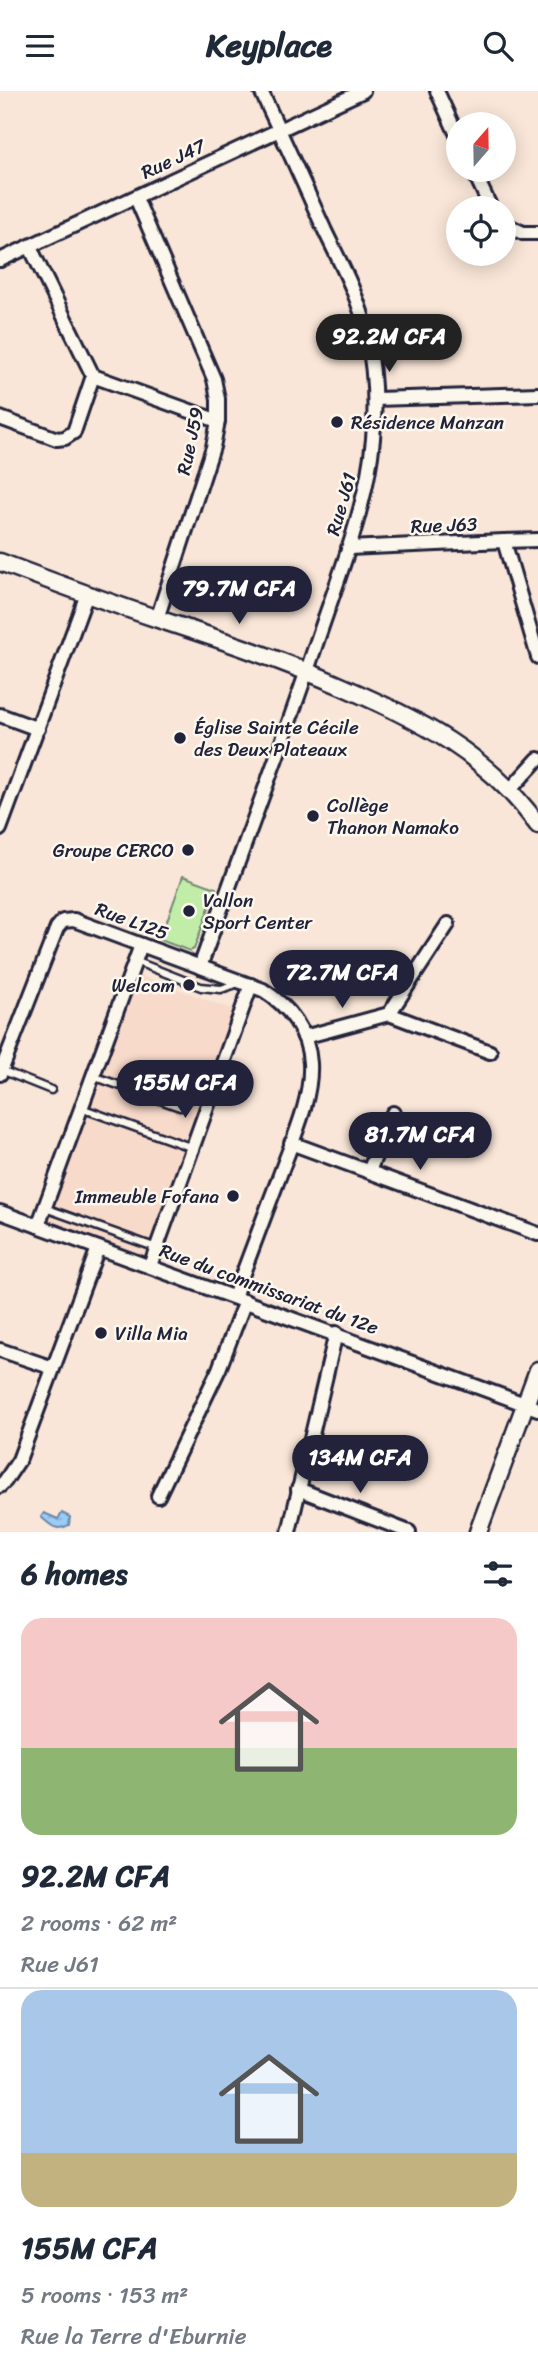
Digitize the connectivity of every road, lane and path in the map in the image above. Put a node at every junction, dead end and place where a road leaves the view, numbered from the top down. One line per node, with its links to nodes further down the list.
1 (261, 91): 5 (street, Rue J61)
2 (363, 91): 5 (street, Rue J47)
3 (437, 91): 4 (street)
4 (447, 112)
5 (279, 129): 6 (street, Rue J47); 13 (street, Rue J61)
6 (136, 198): 9 (street, Rue J47); 15 (street, Rue J59)
7 (516, 230): 8 (street)
8 (538, 233)
9 (30, 247): 10 (street, Rue J47); 11 (street)
10 (0, 260)
11 (93, 376): 14 (street); 15 (street)
12 (538, 394): 13 (street)
13 (376, 399): 18 (street, Rue J61)
14 (0, 418)
15 (218, 421): 21 (street, Rue J59)
16 (538, 540): 17 (street)
17 (504, 541): 18 (street, Rue J63); 22 (street, Rue J63)
18 (348, 548): 23 (street, Rue J61)
19 (0, 562): 20 (main road)
20 (87, 594): 21 (main road); 25 (street)
21 (158, 619): 23 (main road)
22 (538, 657)
23 (307, 671): 27 (main road); 33 (street, Rue J61)
24 (0, 715): 25 (street)
25 (38, 729): 29 (street)
26 (538, 759): 27 (street)
27 (509, 791): 28 (main road)
28 (538, 825)
29 (0, 829)
30 (447, 925): 35 (street)
31 (141, 945): 32 (street); 33 (street, Rue L125); 37 (street, Rue L125)
32 (135, 961): 34 (lane); 40 (street)
33 (200, 967): 34 (street, Rue L125)
34 (246, 984): 36 (street, Rue L125); 46 (street)
35 (389, 1014): 36 (street); 38 (street)
36 (304, 1037): 45 (street, Rue L125)
37 (5, 1043): 39 (street, Rue L125)
38 (491, 1052)
39 (1, 1072): 41 (lane)
40 (93, 1076): 42 (lane); 43 (street)
41 (51, 1090)
42 (180, 1107)
43 (81, 1108): 46 (lane); 48 (street)
44 (393, 1113): 47 (street)
45 (291, 1143): 47 (street); 55 (street, Rue L125)
46 (193, 1148): 53 (street)
47 (369, 1171): 51 (street)
48 (45, 1208): 50 (street); 53 (lane)
49 (0, 1212): 50 (street, Rue du commissariat du 12e)
50 (38, 1226): 52 (street, Rue du commissariat du 12e)
51 (538, 1234)
52 (98, 1248): 54 (street, Rue du commissariat du 12e); 58 (street)
53 (157, 1248): 54 (street)
54 (150, 1266): 55 (street, Rue du commissariat du 12e)
55 (240, 1299): 56 (street, Rue du commissariat du 12e); 63 (street, Rue L125)
56 (336, 1333): 60 (street, Rue du commissariat du 12e); 62 (street)
57 (0, 1350): 58 (street)
58 (53, 1368): 61 (street)
59 (538, 1370): 60 (main road)
60 (532, 1407): 66 (main road)
61 (0, 1486)
62 (298, 1489): 64 (street); 65 (street)
63 (158, 1496)
64 (289, 1532)
65 (409, 1532)
66 (478, 1532)

